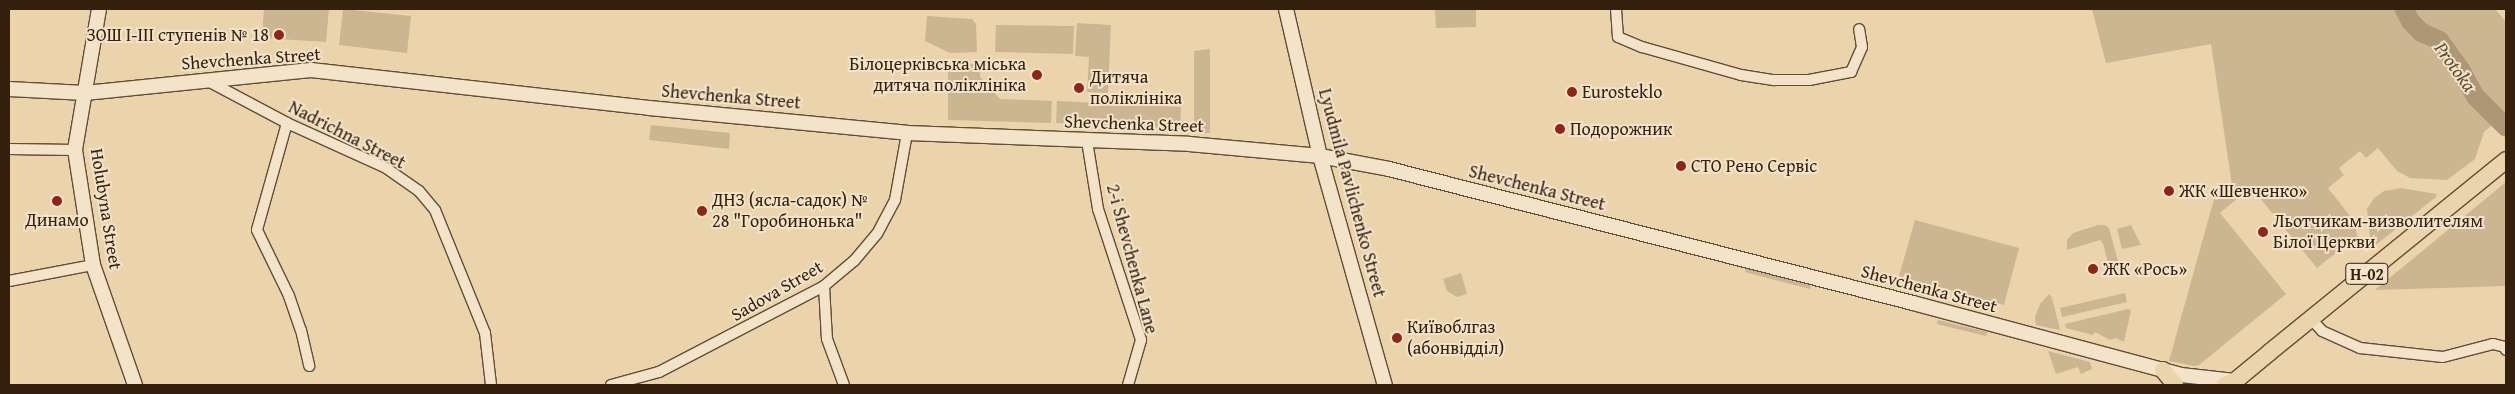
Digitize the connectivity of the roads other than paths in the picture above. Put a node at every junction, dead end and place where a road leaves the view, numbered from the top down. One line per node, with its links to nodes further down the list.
1 (99, 9): 7 (street, Holubyna Street)
2 (1286, 9): 13 (street, Lyudmila Pavlichenko Street)
3 (1616, 9): 4 (street)
4 (1859, 29)
5 (207, 80): 7 (street, Shevchenka Street); 8 (street, Nadrichna Street); 9 (street, Shevchenka Street)
6 (9, 89): 7 (street, Shevchenka Street)
7 (84, 93): 12 (street, Holubyna Street)
8 (287, 123): 20 (street); 24 (street, Nadrichna Street)
9 (907, 134): 10 (street, Shevchenka Street); 17 (street, Sadova Street)
10 (1087, 141): 13 (street, Shevchenka Street); 27 (street, 2-i Shevchenka Lane)
11 (9, 149): 12 (street)
12 (75, 150): 15 (street, Holubyna Street)
13 (1320, 156): 21 (street, Shevchenka Street); 28 (street, Lyudmila Pavlichenko Street)
14 (2502, 163): 18 (main road, Н-02)
15 (93, 265): 16 (street); 23 (street, Holubyna Street)
16 (9, 281)
17 (824, 286): 25 (street, Sadova Street); 26 (street)
18 (2311, 319): 19 (street); 22 (main road, Н-02)
19 (2506, 350)
20 (308, 366)
21 (2163, 370): 22 (street, Shevchenka Street); 29 (main road)
22 (2230, 384)
23 (135, 385)
24 (491, 385)
25 (611, 385)
26 (844, 385)
27 (1128, 385)
28 (1385, 385)
29 (2175, 385)

